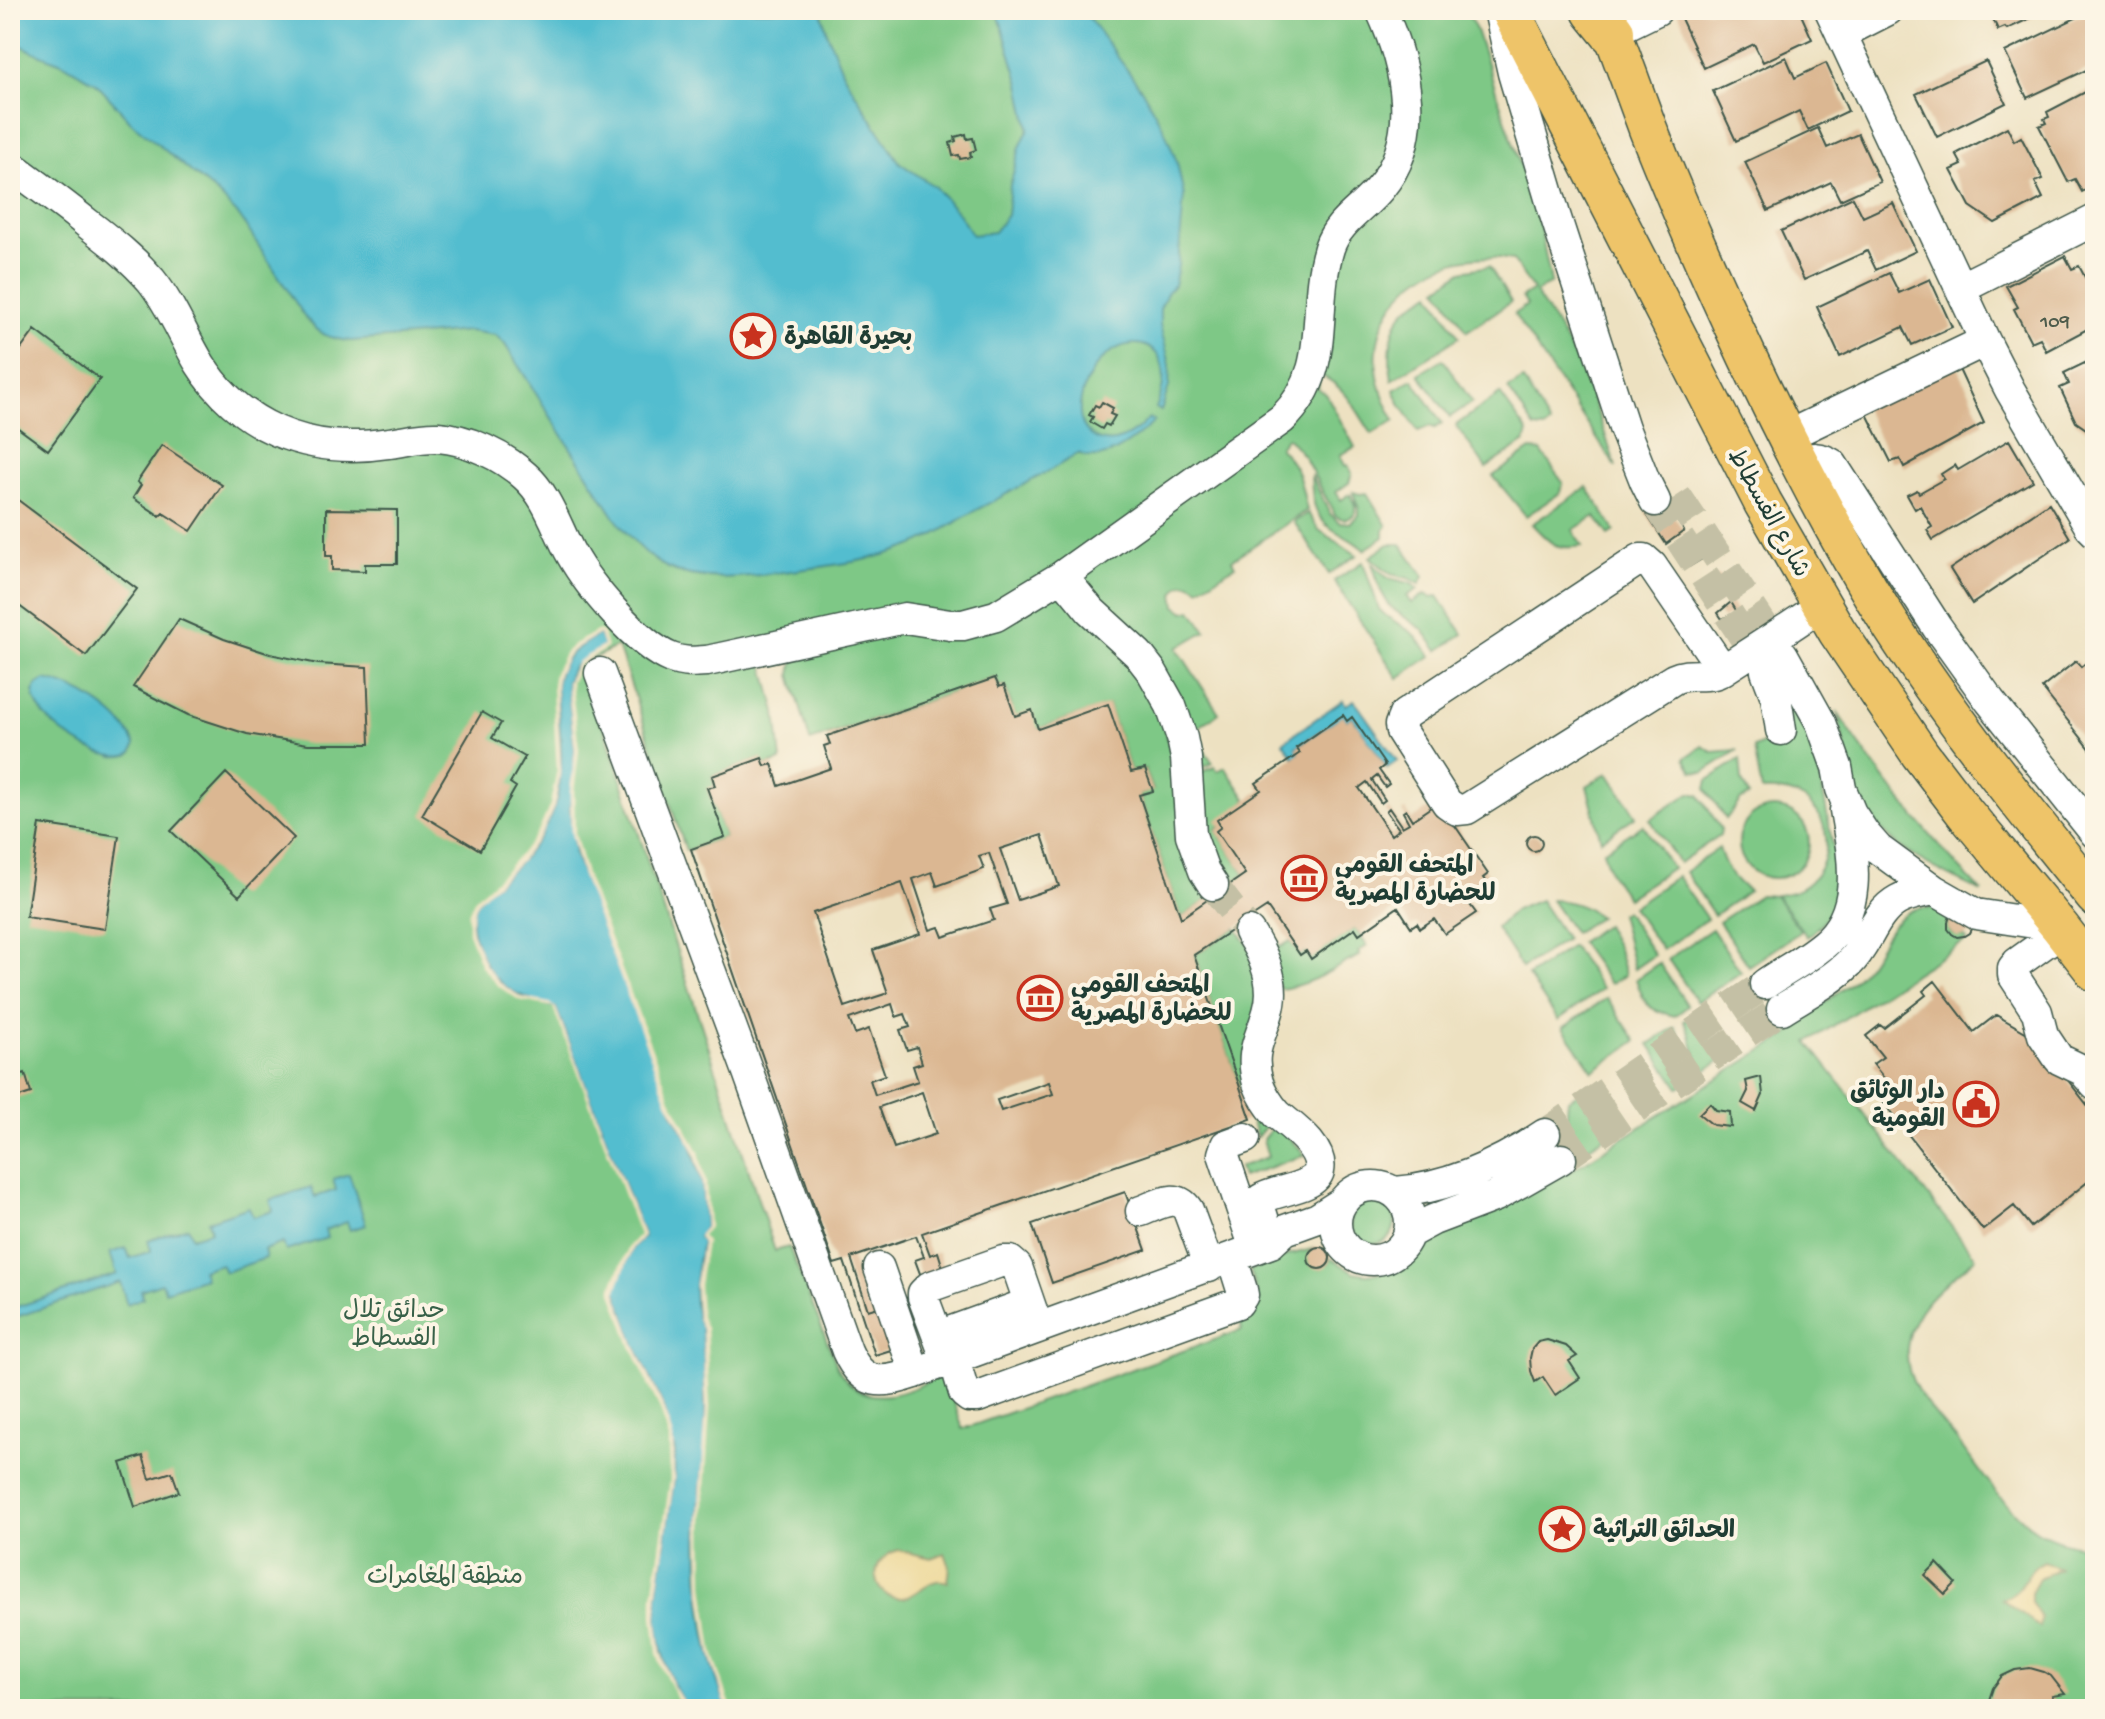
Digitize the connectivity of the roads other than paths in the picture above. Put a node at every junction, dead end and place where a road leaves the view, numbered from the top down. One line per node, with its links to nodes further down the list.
1 (1381, 10): 14 (street)
2 (1499, 10): 3 (street)
3 (1508, 10): 15 (main road, شارع الفسطاط)
4 (1657, 10): 6 (street)
5 (1888, 10): 7 (street)
6 (1603, 17): 12 (main road, شارع الفسطاط)
7 (1836, 22): 10 (street)
8 (10, 165): 14 (street)
9 (2095, 220): 10 (street)
10 (1960, 288): 11 (street)
11 (1985, 341): 12 (street); 13 (street)
12 (1792, 450): 20 (street); 23 (main road, شارع الفسطاط)
13 (2095, 532)
14 (1062, 576): 21 (street)
15 (1822, 605): 16 (street); 24 (main road, شارع الفسطاط)
16 (1723, 670): 16 (street)
17 (600, 673): 40 (street)
18 (1781, 730): 19 (street)
19 (1841, 789): 22 (street); 27 (street)
20 (2094, 829)
21 (1213, 885)
22 (1934, 890): 24 (street); 28 (street)
23 (2095, 897)
24 (2062, 928): 26 (main road, شارع الفسطاط); 29 (street)
25 (1249, 932): 36 (street)
26 (2095, 972)
27 (1765, 984)
28 (1782, 1009)
29 (2095, 1085)
30 (1245, 1138): 36 (street)
31 (1395, 1192): 32 (street); 34 (street); 34 (street)
32 (1340, 1204): 35 (street); 36 (street)
33 (1141, 1211): 36 (street)
34 (1409, 1233): 35 (street)
35 (1341, 1242): 36 (street)
36 (1242, 1254): 38 (street); 39 (street)
37 (879, 1268): 40 (street)
38 (1034, 1316): 39 (street); 39 (street)
39 (946, 1352): 40 (street)
40 (915, 1373)

